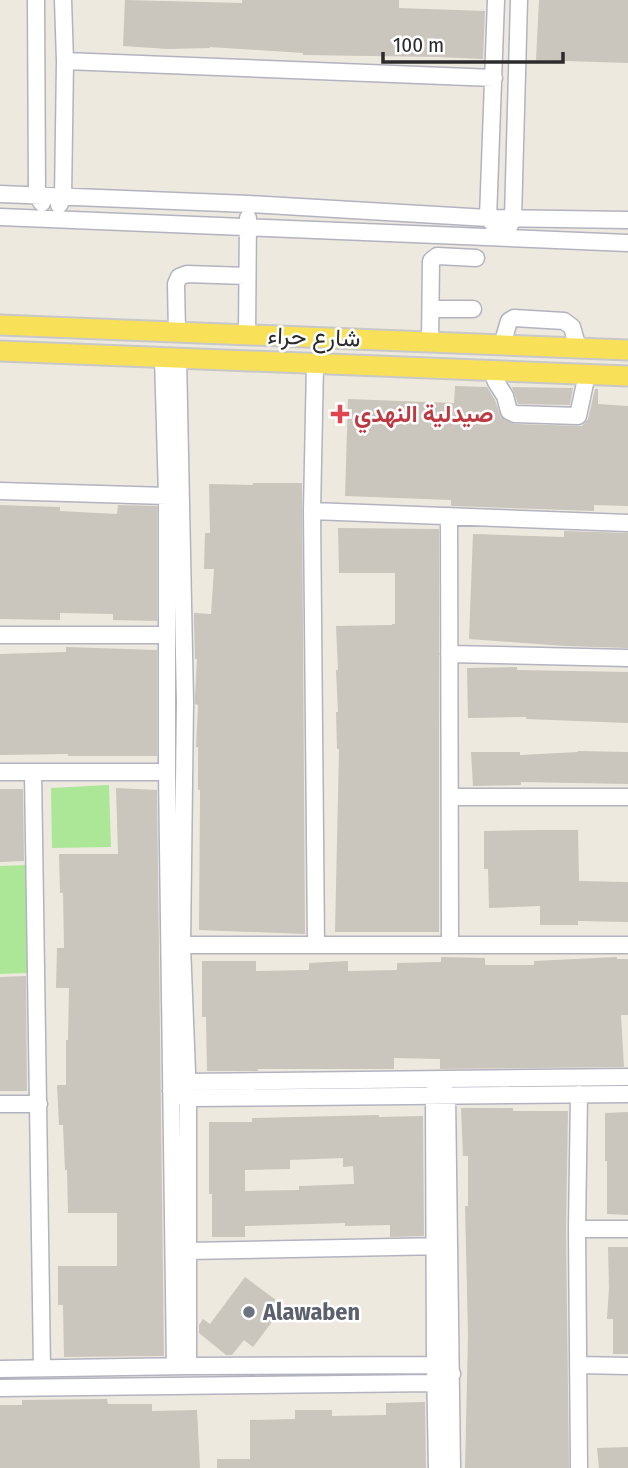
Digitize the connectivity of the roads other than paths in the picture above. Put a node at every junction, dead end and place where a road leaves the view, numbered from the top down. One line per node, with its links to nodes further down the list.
1 (36, 0): 8 (street)
2 (63, 0): 5 (street)
3 (496, 0): 6 (street)
4 (519, 0): 14 (street)
5 (65, 61): 6 (street); 9 (street)
6 (494, 78): 13 (street)
7 (0, 194): 8 (street)
8 (37, 196): 9 (street); 12 (street)
9 (63, 198): 10 (street); 12 (street)
10 (248, 204): 13 (street); 16 (street)
11 (0, 217): 12 (street)
12 (53, 218): 16 (street)
13 (488, 218): 14 (street); 17 (street)
14 (513, 218): 15 (street); 17 (street)
15 (628, 220)
16 (248, 226): 17 (street); 20 (street)
17 (504, 239): 18 (street)
18 (628, 243)
19 (476, 258): 21 (street)
20 (247, 276): 25 (street); 26 (street)
21 (430, 309): 22 (street); 27 (street)
22 (473, 309)
23 (0, 325): 24 (main road, شارع حراء)
24 (72, 327): 25 (main road, شارع حراء); 32 (main road)
25 (177, 332): 26 (main road, شارع حراء)
26 (247, 334): 27 (main road, شارع حراء)
27 (430, 342): 28 (main road, شارع حراء)
28 (502, 345): 29 (main road, شارع حراء); 29 (street)
29 (578, 348): 30 (main road, شارع حراء)
30 (628, 350)
31 (0, 351): 32 (main road, شارع حراء)
32 (75, 354): 33 (main road, شارع حراء)
33 (170, 357): 34 (main road, شارع حراء); 39 (street); 47 (street)
34 (315, 364): 35 (main road, شارع حراء); 40 (street)
35 (492, 370): 36 (main road, شارع حراء); 36 (street)
36 (587, 374): 37 (main road, شارع حراء)
37 (628, 376)
38 (0, 491): 39 (street)
39 (167, 496): 44 (street)
40 (312, 511): 41 (street); 55 (street)
41 (449, 516): 42 (street); 45 (street)
42 (628, 523)
43 (0, 635): 44 (street)
44 (167, 635): 48 (street)
45 (449, 654): 46 (street); 52 (street)
46 (628, 658)
47 (185, 702): 48 (street); 54 (street)
48 (167, 704): 51 (street)
49 (0, 772): 50 (street)
50 (33, 772): 51 (street); 65 (street)
51 (167, 772): 61 (street)
52 (450, 797): 53 (street); 56 (street)
53 (628, 797)
54 (182, 945): 55 (street); 59 (street)
55 (316, 945): 56 (street)
56 (450, 945): 57 (street)
57 (628, 945)
58 (628, 1077): 60 (street)
59 (187, 1090): 60 (street); 61 (street); 69 (street)
60 (440, 1090): 62 (street); 68 (street)
61 (171, 1091): 72 (street)
62 (579, 1094): 63 (street); 66 (street)
63 (628, 1094)
64 (0, 1104): 65 (street)
65 (38, 1104): 75 (street)
66 (577, 1228): 67 (street); 71 (street)
67 (628, 1229)
68 (442, 1246): 69 (street); 70 (street); 77 (street)
69 (187, 1251): 72 (street)
70 (435, 1365): 73 (street); 77 (street); 78 (street)
71 (578, 1365): 74 (street); 83 (street)
72 (181, 1366): 73 (street); 75 (street)
73 (242, 1366): 79 (street)
74 (628, 1366)
75 (42, 1368): 76 (street)
76 (0, 1369)
77 (452, 1374): 78 (street); 82 (street)
78 (436, 1383): 79 (street); 81 (street)
79 (242, 1385): 80 (street)
80 (0, 1388)
81 (438, 1468)
82 (453, 1468)
83 (579, 1468)

